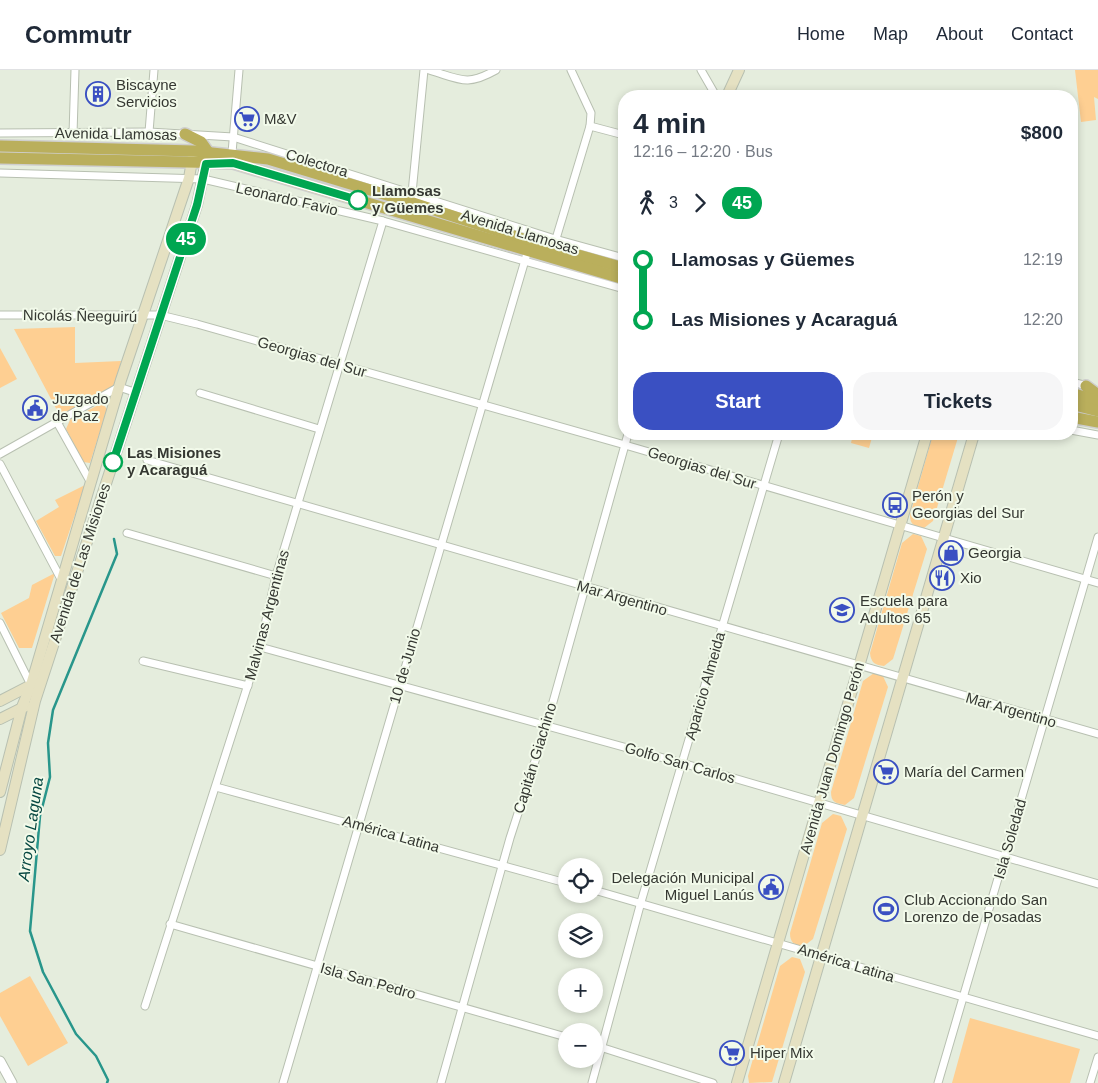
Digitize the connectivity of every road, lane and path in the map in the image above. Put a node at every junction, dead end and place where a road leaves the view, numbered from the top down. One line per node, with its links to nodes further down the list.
1 (75, 70): 16 (street)
2 (154, 70): 13 (street)
3 (239, 70): 18 (street)
4 (424, 70): 28 (street)
5 (429, 70): 6 (street)
6 (496, 70)
7 (571, 70): 12 (street)
8 (701, 70): 10 (street)
9 (738, 70): 11 (main road)
10 (713, 90)
11 (730, 90)
12 (590, 126): 15 (street); 30 (street)
13 (150, 132): 16 (street, Colectora); 17 (street, Colectora)
14 (0, 133): 16 (street, Colectora)
15 (618, 133)
16 (73, 134)
17 (185, 134): 18 (street, Colectora); 23 (highway)
18 (233, 137): 21 (street); 28 (street, Colectora)
19 (0, 146): 20 (highway, Avenida Llamosas)
20 (194, 151): 23 (highway, Avenida Llamosas); 24 (main road, Avenida de Las Misiones)
21 (232, 153): 23 (highway, Avenida Llamosas); 30 (highway, Avenida Llamosas)
22 (0, 158): 24 (highway)
23 (207, 158): 24 (highway); 27 (main road, Avenida de Las Misiones); 31 (highway, Avenida Llamosas)
24 (192, 163): 26 (main road, Avenida de Las Misiones)
25 (0, 173): 26 (street, Leonardo Favio)
26 (189, 178): 27 (street, Leonardo Favio); 38 (main road, Avenida de Las Misiones)
27 (203, 179): 29 (street, Leonardo Favio); 37 (main road, Avenida de Las Misiones)
28 (412, 193): 30 (street, Colectora)
29 (382, 221): 31 (street, Leonardo Favio); 39 (street, Malvinas Argentinas)
30 (554, 243): 32 (street, Colectora); 33 (highway, Avenida Llamosas)
31 (527, 255): 34 (highway, Avenida Llamosas); 35 (street, Leonardo Favio); 49 (street, 10 de Junio)
32 (618, 257)
33 (618, 266)
34 (618, 278)
35 (618, 287)
36 (0, 315): 38 (street, Nicolás Ñeeguirú)
37 (160, 315): 38 (street, Nicolás Ñeeguirú); 39 (street, Georgias del Sur); 44 (main road, Avenida de Las Misiones)
38 (144, 317): 42 (main road, Avenida de Las Misiones)
39 (340, 365): 49 (street, Georgias del Sur); 55 (street, Malvinas Argentinas)
40 (1078, 384): 41 (street)
41 (1086, 386): 43 (street); 47 (highway)
42 (119, 387): 44 (street); 53 (street); 66 (main road, Avenida de Las Misiones)
43 (1098, 388)
44 (134, 392): 87 (main road, Avenida de Las Misiones)
45 (200, 393): 55 (street)
46 (1078, 395): 48 (highway)
47 (1098, 395)
48 (1098, 401)
49 (481, 406): 62 (street, Georgias del Sur); 73 (street, 10 de Junio)
50 (1078, 406): 51 (highway)
51 (1098, 411)
52 (1078, 418): 54 (highway)
53 (57, 422): 63 (street); 66 (street)
54 (1098, 422)
55 (319, 428): 68 (street, Malvinas Argentinas)
56 (1078, 431): 57 (street)
57 (1098, 435)
58 (626, 440): 62 (street, Capitán Giachino)
59 (777, 440): 67 (street, Aparicio Almeida)
60 (925, 440): 69 (main road, Avenida Juan Domingo Perón)
61 (972, 440): 72 (main road)
62 (625, 445): 67 (street, Georgias del Sur); 78 (street, Capitán Giachino)
63 (1, 452)
64 (147, 460): 68 (street, Mar Argentino)
65 (0, 464): 76 (street)
66 (91, 484): 76 (main road, Avenida de Las Misiones)
67 (763, 487): 69 (street, Georgias del Sur); 80 (street, Aparicio Almeida)
68 (298, 505): 73 (street, Mar Argentino); 74 (street, Malvinas Argentinas)
69 (900, 526): 72 (street, Georgias del Sur); 83 (main road, Avenida Juan Domingo Perón)
70 (127, 533): 74 (street)
71 (1098, 537): 75 (street, Isla Soledad)
72 (944, 539): 75 (street, Georgias del Sur); 84 (main road)
73 (440, 546): 78 (street, Mar Argentino); 86 (street, 10 de Junio)
74 (276, 576): 81 (street, Malvinas Argentinas)
75 (1086, 580): 77 (street, Georgias del Sur); 91 (street, Isla Soledad)
76 (62, 581): 87 (main road, Avenida de Las Misiones)
77 (1098, 583)
78 (584, 587): 80 (street, Mar Argentino); 92 (street, Capitán Giachino)
79 (0, 623): 87 (street)
80 (722, 626): 83 (street, Mar Argentino); 94 (street, Aparicio Almeida)
81 (260, 648): 85 (street, Malvinas Argentinas); 86 (street, Golfo San Carlos)
82 (143, 661): 85 (street)
83 (859, 666): 84 (street, Mar Argentino); 97 (main road, Avenida Juan Domingo Perón)
84 (902, 679): 91 (street, Mar Argentino); 98 (main road)
85 (248, 686): 95 (street, Malvinas Argentinas)
86 (399, 687): 92 (street, Golfo San Carlos); 99 (street, 10 de Junio)
87 (34, 693): 88 (main road); 89 (main road, Avenida de Las Misiones); 89 (main road); 100 (main road, Avenida de Las Misiones)
88 (0, 701)
89 (22, 707): 90 (main road); 96 (main road, Avenida de Las Misiones)
90 (0, 719)
91 (1045, 720): 93 (street, Mar Argentino); 101 (street, Isla Soledad)
92 (546, 727): 94 (street, Golfo San Carlos); 102 (street, Capitán Giachino)
93 (1098, 734)
94 (682, 763): 97 (street, Golfo San Carlos); 106 (street, Aparicio Almeida)
95 (216, 787): 99 (street, América Latina); 107 (street, Malvinas Argentinas)
96 (0, 792)
97 (819, 803): 98 (street, Golfo San Carlos); 108 (main road, Avenida Juan Domingo Perón)
98 (862, 817): 101 (street, Golfo San Carlos); 109 (main road)
99 (359, 825): 102 (street, América Latina); 110 (street, 10 de Junio)
100 (0, 850)
101 (1005, 857): 104 (street, Golfo San Carlos); 111 (street, Isla Soledad)
102 (503, 866): 103 (street, América Latina); 113 (street, Capitán Giachino)
103 (558, 880)
104 (1098, 884)
105 (603, 892): 106 (street, América Latina)
106 (641, 902): 108 (street, América Latina); 116 (street, Aparicio Almeida)
107 (170, 924): 110 (street, Isla San Pedro); 112 (street, Malvinas Argentinas)
108 (778, 942): 109 (street, América Latina); 126 (main road, Avenida Juan Domingo Perón)
109 (821, 957): 111 (street, América Latina); 127 (main road)
110 (316, 966): 113 (street, Isla San Pedro); 122 (street, 10 de Junio)
111 (963, 998): 115 (street, América Latina); 128 (street, Isla Soledad)
112 (145, 1006)
113 (461, 1007): 114 (street, Isla San Pedro); 123 (street, Capitán Giachino)
114 (558, 1035)
115 (1098, 1036)
116 (603, 1044)
117 (603, 1048): 125 (street)
118 (1098, 1057): 129 (street)
119 (0, 1061): 121 (street)
120 (596, 1068): 124 (street, Aparicio Almeida)
121 (12, 1083)
122 (284, 1083)
123 (441, 1083)
124 (592, 1083)
125 (713, 1083)
126 (737, 1083)
127 (784, 1083)
128 (938, 1083)
129 (1090, 1083)

